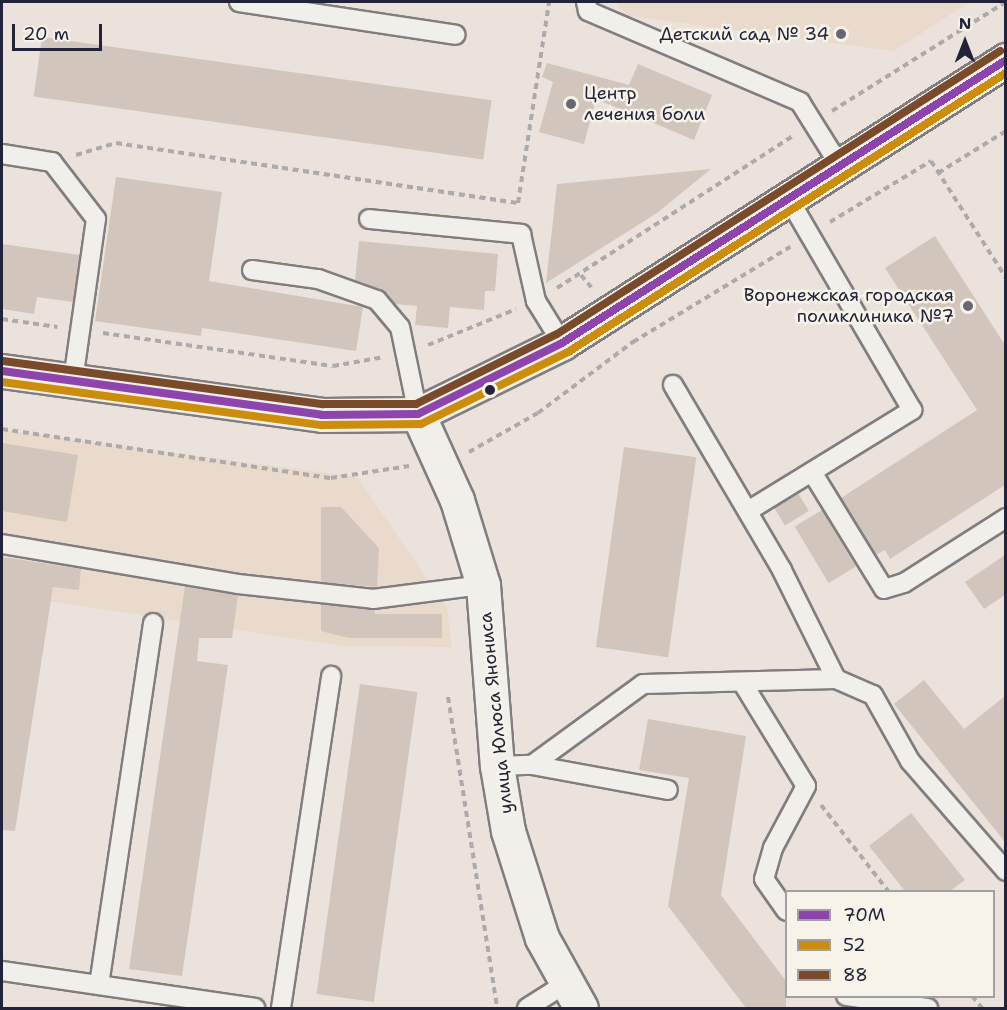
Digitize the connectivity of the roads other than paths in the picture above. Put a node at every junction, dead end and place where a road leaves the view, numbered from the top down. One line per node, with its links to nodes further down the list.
1 (239, 2): 3 (lane)
2 (585, 2): 6 (lane)
3 (456, 34)
4 (1005, 60): 6 (street)
5 (2, 154): 12 (lane)
6 (840, 166): 7 (street)
7 (788, 198): 10 (street); 15 (lane)
8 (369, 219): 10 (lane)
9 (252, 270): 14 (lane)
10 (562, 343): 14 (street)
11 (2, 371): 12 (street)
12 (73, 381): 14 (street)
13 (674, 385): 16 (lane)
14 (418, 414): 19 (street, улица Юлюса Янониса)
15 (812, 472): 16 (lane); 17 (lane)
16 (747, 511): 22 (lane)
17 (1005, 518)
18 (2, 544): 19 (lane)
19 (483, 585): 25 (street, улица Юлюса Янониса)
20 (153, 623): 30 (lane)
21 (331, 676): 35 (lane)
22 (836, 679): 23 (lane); 27 (lane)
23 (742, 682): 24 (lane); 28 (lane)
24 (532, 765): 25 (lane); 26 (lane)
25 (497, 766): 31 (street, улица Юлюса Янониса)
26 (669, 790)
27 (1005, 871)
28 (785, 910)
29 (2, 971): 30 (lane)
30 (99, 986): 33 (lane)
31 (573, 996): 36 (lane)
32 (860, 998): 37 (lane)
33 (132, 999): 34 (lane)
34 (255, 1008)
35 (281, 1008)
36 (527, 1008)
37 (928, 1008)

